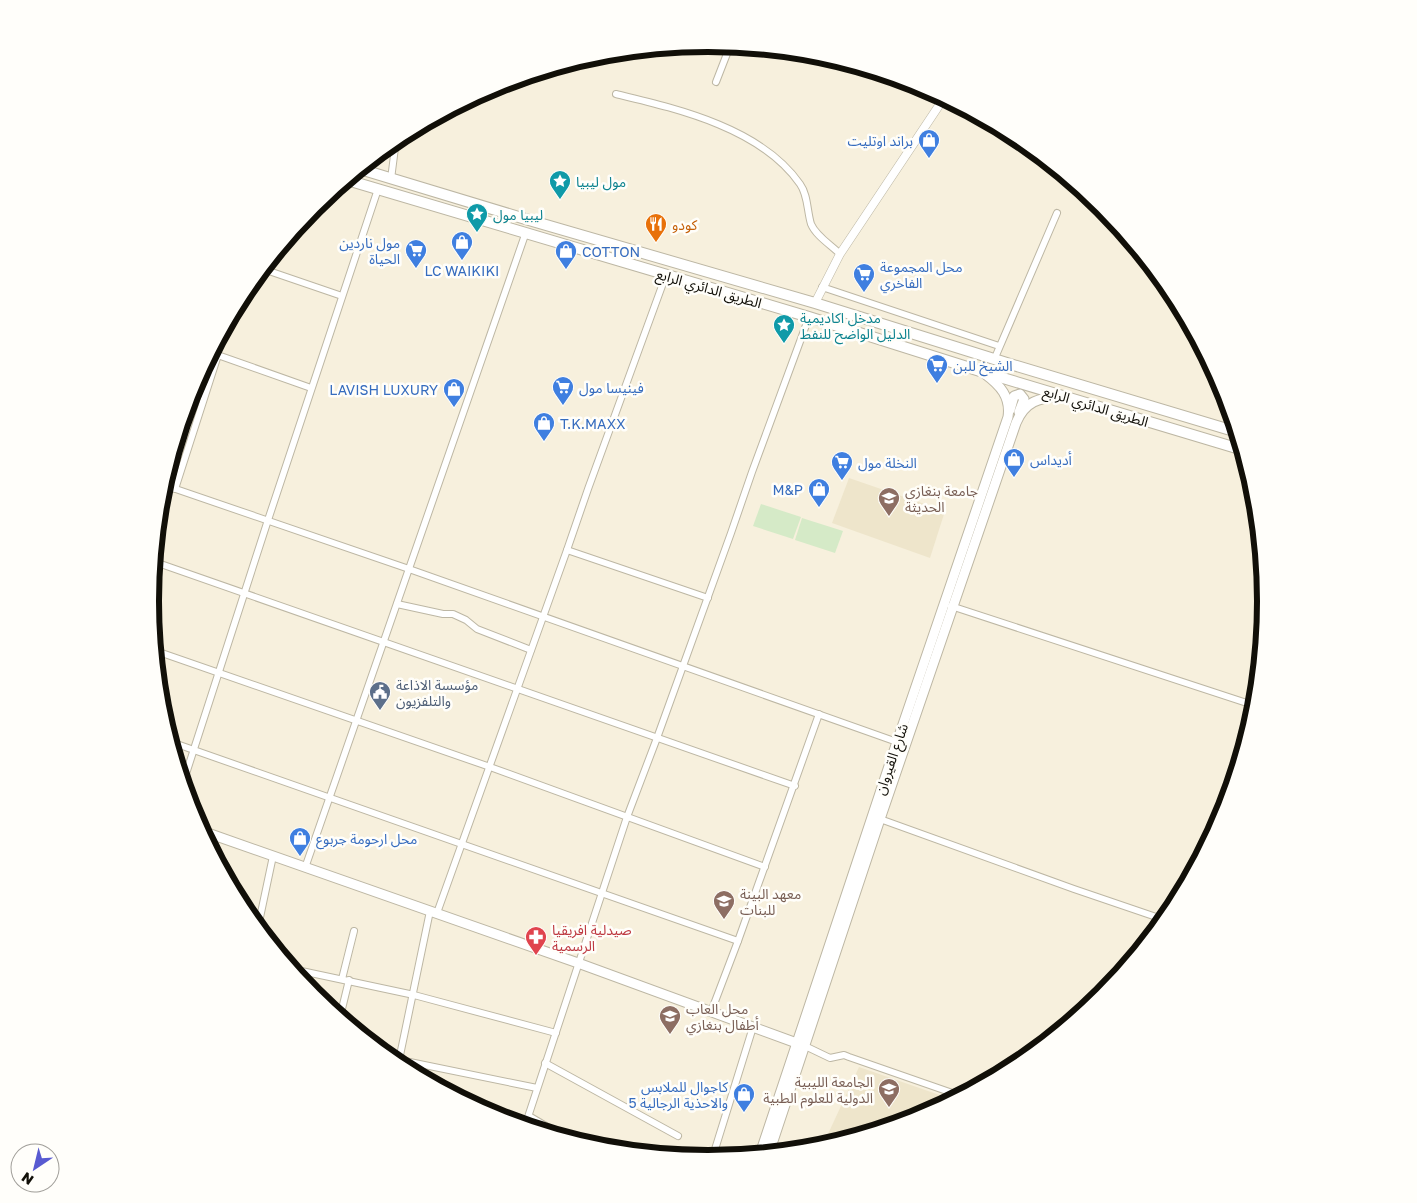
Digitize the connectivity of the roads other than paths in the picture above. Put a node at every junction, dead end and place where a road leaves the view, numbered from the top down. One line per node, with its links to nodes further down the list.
1 (727, 53): 2 (street)
2 (716, 82)
3 (616, 94): 12 (street)
4 (940, 104): 12 (street)
5 (395, 151): 7 (street)
6 (368, 171): 7 (main road, الطريق الدائري الرابع)
7 (391, 178): 17 (main road, الطريق الدائري الرابع)
8 (355, 182): 9 (main road, الطريق الدائري الرابع)
9 (378, 189): 11 (main road, الطريق الدائري الرابع); 16 (street)
10 (1057, 213): 19 (street)
11 (526, 232): 14 (main road, الطريق الدائري الرابع); 35 (street)
12 (840, 254): 15 (street)
13 (270, 271): 16 (street)
14 (666, 276): 18 (main road, الطريق الدائري الرابع); 33 (street)
15 (822, 287): 17 (street); 19 (street)
16 (342, 296): 24 (street)
17 (815, 303): 21 (main road, الطريق الدائري الرابع)
18 (809, 317): 22 (main road, الطريق الدائري الرابع); 37 (street)
19 (999, 346): 21 (street)
20 (218, 355): 24 (street)
21 (994, 360): 28 (main road, الطريق الدائري الرابع)
22 (983, 372): 25 (main road, الطريق الدائري الرابع); 26 (main road)
23 (209, 373): 31 (street)
24 (312, 388): 32 (street)
25 (1066, 396): 27 (main road, شارع القيروان); 29 (main road, الطريق الدائري الرابع)
26 (1008, 413): 27 (main road, شارع القيروان); 39 (main road, شارع القيروان)
27 (1017, 419): 39 (main road, شارع القيروان)
28 (1230, 430)
29 (1235, 448)
30 (171, 488): 31 (street)
31 (175, 489): 32 (street)
32 (268, 520): 35 (street); 36 (street)
33 (567, 550): 37 (street); 40 (street)
34 (161, 564): 36 (street)
35 (409, 569): 38 (street); 40 (street)
36 (245, 594): 41 (street); 45 (street)
37 (708, 598): 44 (street)
38 (397, 604): 41 (street); 42 (street)
39 (949, 606): 47 (street); 51 (main road, شارع القيروان); 59 (main road, شارع القيروان)
40 (543, 616): 42 (street); 44 (street)
41 (384, 642): 46 (street); 49 (street)
42 (531, 650): 46 (street)
43 (162, 653): 45 (street)
44 (683, 666): 48 (street); 50 (street)
45 (219, 673): 49 (street); 53 (street)
46 (517, 690): 50 (street); 54 (street)
47 (1248, 703)
48 (819, 714): 51 (street); 56 (street)
49 (356, 721): 54 (street); 57 (street)
50 (657, 738): 56 (street); 58 (street)
51 (897, 742): 79 (main road, شارع القيروان)
52 (178, 744): 53 (street)
53 (195, 750): 55 (street); 57 (street)
54 (490, 767): 58 (street); 61 (street)
55 (187, 772)
56 (795, 786): 63 (street)
57 (330, 796): 61 (street); 64 (street)
58 (627, 817): 63 (street); 65 (street)
59 (880, 820): 67 (street); 79 (main road, شارع القيروان)
60 (211, 834): 62 (main road)
61 (461, 844): 65 (street); 66 (street)
62 (273, 856): 64 (main road); 68 (street)
63 (765, 867): 70 (street)
64 (305, 868): 66 (main road)
65 (602, 893): 70 (street); 71 (street)
66 (434, 912): 71 (main road); 74 (street)
67 (1157, 917)
68 (260, 918)
69 (354, 931): 73 (street)
70 (738, 941): 76 (street)
71 (578, 963): 76 (main road); 78 (street)
72 (303, 971): 73 (street)
73 (345, 980): 74 (street); 75 (street)
74 (414, 995): 78 (street); 80 (street)
75 (341, 1009)
76 (711, 1012): 77 (main road)
77 (753, 1027): 79 (main road); 91 (street)
78 (556, 1033): 81 (street)
79 (801, 1045): 84 (street); 89 (main road, شارع القيروان); 90 (main road, شارع القيروان)
80 (400, 1056)
81 (545, 1063): 83 (street); 88 (street)
82 (414, 1065): 83 (street)
83 (537, 1088): 85 (street)
84 (953, 1093)
85 (528, 1116): 86 (street); 87 (street)
86 (527, 1119)
87 (543, 1124)
88 (678, 1136)
89 (762, 1147)
90 (771, 1147)
91 (715, 1150)

